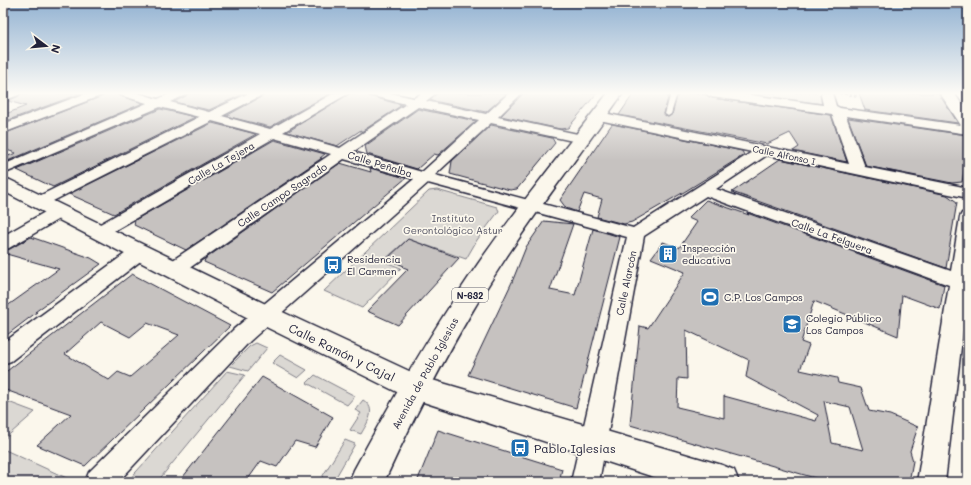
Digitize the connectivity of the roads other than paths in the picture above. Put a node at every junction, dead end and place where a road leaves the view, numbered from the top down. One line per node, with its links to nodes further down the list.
1 (38, 116): 12 (street)
2 (129, 116): 18 (street)
3 (212, 116): 14 (street, Calle Peñalba); 24 (street)
4 (303, 116): 14 (street, Calle La Tejera)
5 (398, 116): 17 (street, Calle Campo Sagrado)
6 (473, 116): 11 (street)
7 (492, 116): 11 (street)
8 (599, 116): 15 (main road, Avenida de Pablo Iglesias / N-632); 16 (street, Calle Alfonso I)
9 (839, 116): 19 (street)
10 (869, 116): 13 (street)
11 (488, 119): 15 (street); 20 (street)
12 (3, 129)
13 (968, 130)
14 (272, 133): 17 (street, Calle Peñalba); 28 (street, Calle La Tejera)
15 (582, 139): 25 (main road, Avenida de Pablo Iglesias / N-632)
16 (764, 151): 19 (street, Calle Alfonso I); 22 (street)
17 (343, 153): 20 (street, Calle Peñalba); 32 (street, Calle Campo Sagrado)
18 (3, 170)
19 (859, 170): 23 (street, Calle Alfonso I)
20 (424, 177): 25 (street, Calle Peñalba); 35 (street)
21 (3, 184): 24 (main road, Calle Ramón y Cajal)
22 (704, 190): 29 (street); 33 (street, Calle La Felguera)
23 (968, 193)
24 (39, 202): 26 (main road, Calle Ramón y Cajal)
25 (531, 207): 29 (street, Calle Peñalba); 37 (main road, Avenida de Pablo Iglesias / N-632)
26 (58, 212): 28 (main road, Calle Ramón y Cajal); 30 (street)
27 (968, 217): 33 (street)
28 (99, 232): 31 (main road, Calle Ramón y Cajal)
29 (636, 234): 38 (street, Calle Alarcón)
30 (3, 244)
31 (140, 252): 32 (main road, Calle Ramón y Cajal); 36 (street)
32 (174, 269): 35 (main road, Calle Ramón y Cajal)
33 (959, 281): 34 (street)
34 (962, 309): 43 (street)
35 (265, 315): 37 (main road, Calle Ramón y Cajal); 39 (street)
36 (3, 355)
37 (415, 387): 38 (main road, Calle Ramón y Cajal); 40 (main road, Avenida de Pablo Iglesias / N-632)
38 (593, 443): 41 (street, Calle Alarcón); 42 (main road, Calle Ramón y Cajal)
39 (99, 482)
40 (366, 482)
41 (585, 482)
42 (722, 482)
43 (931, 482)

